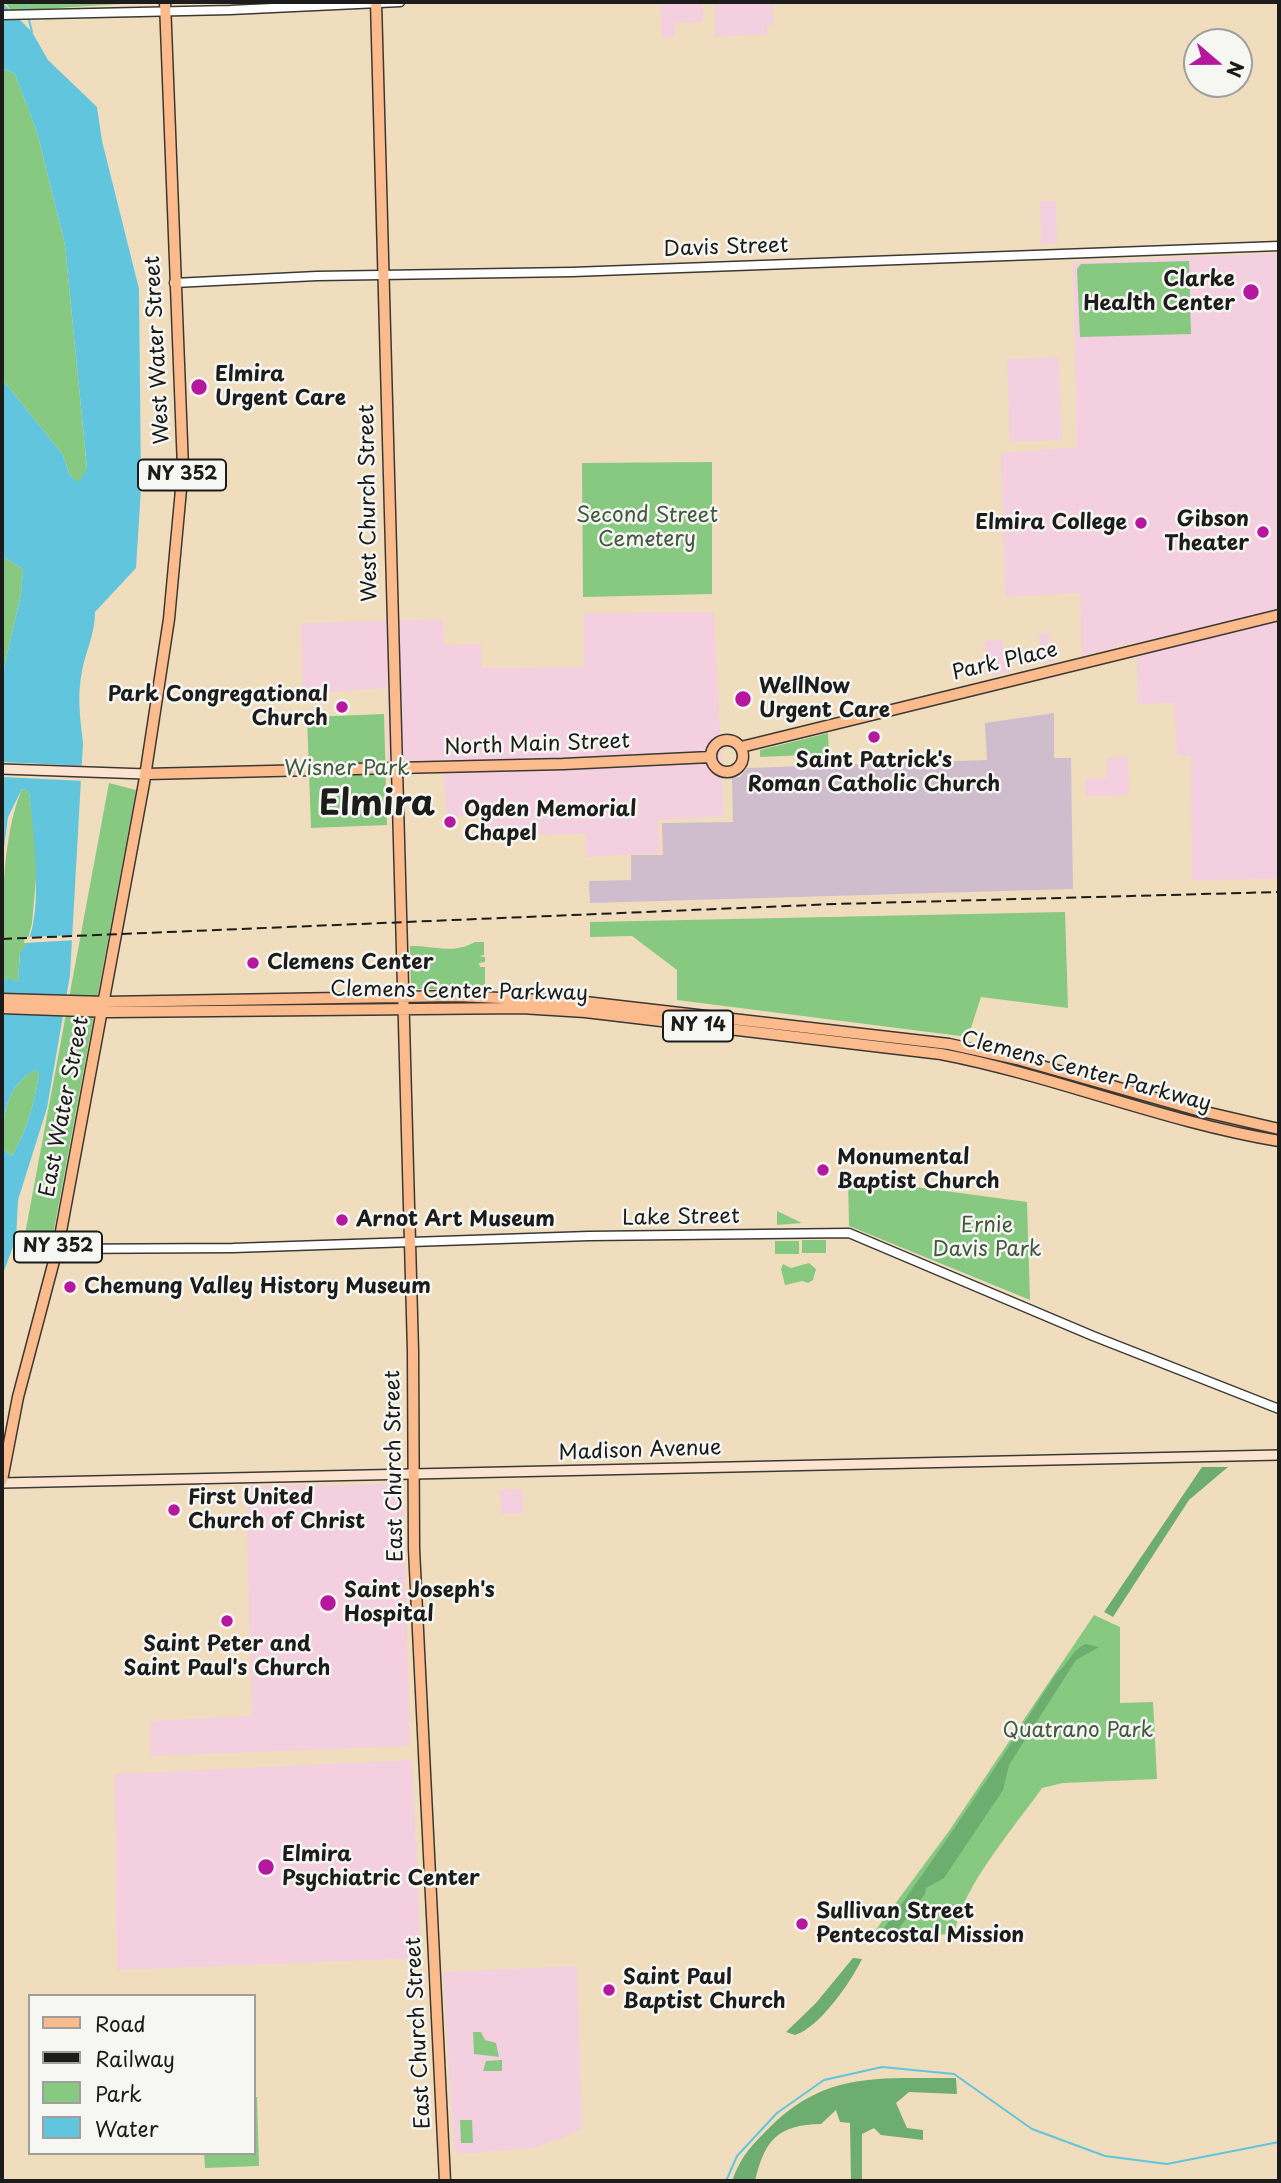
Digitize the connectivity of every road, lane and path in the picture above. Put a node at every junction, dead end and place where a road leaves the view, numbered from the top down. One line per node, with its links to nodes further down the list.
1 (376, 2): 2 (street); 3 (street); 6 (main road, West Church Street)
2 (400, 2)
3 (165, 6): 4 (street); 7 (main road, West Water Street / NY 352)
4 (2, 15)
5 (1279, 246): 6 (street, Davis Street)
6 (383, 275): 7 (street, Davis Street); 11 (main road, West Church Street)
7 (174, 283): 13 (main road, West Water Street / NY 352)
8 (1279, 615): 9 (main road, Park Place)
9 (741, 747): 10 (main road); 10 (main road)
10 (711, 757): 11 (main road, North Main Street)
11 (396, 768): 13 (main road, North Main Street); 16 (main road, West Church Street)
12 (2, 769): 13 (main road, North Main Street)
13 (146, 774): 14 (main road, West Water Street / NY 352)
14 (115, 944): 18 (main road, East Water Street / NY 352)
15 (2, 999): 17 (main road, Clemens Center Parkway / NY 14)
16 (402, 1003): 18 (main road, Clemens Center Parkway / NY 14); 20 (main road, Clemens Center Parkway / NY 14); 21 (main road, Clemens Center Parkway / NY 14); 22 (main road, East Church Street)
17 (85, 1006): 18 (main road, Clemens Center Parkway / NY 14); 19 (main road, Clemens Center Parkway / NY 14)
18 (104, 1007): 23 (main road, East Water Street / NY 352)
19 (2, 1008)
20 (1279, 1129)
21 (1279, 1141)
22 (410, 1242): 23 (street, Lake Street); 24 (street, Lake Street); 26 (main road, East Church Street)
23 (53, 1250): 27 (main road, East Water Street / NY 352)
24 (1279, 1409)
25 (1279, 1455): 26 (main road, Madison Avenue)
26 (413, 1475): 27 (main road, Madison Avenue / NY 352); 28 (main road, East Church Street)
27 (2, 1482)
28 (445, 2181)

